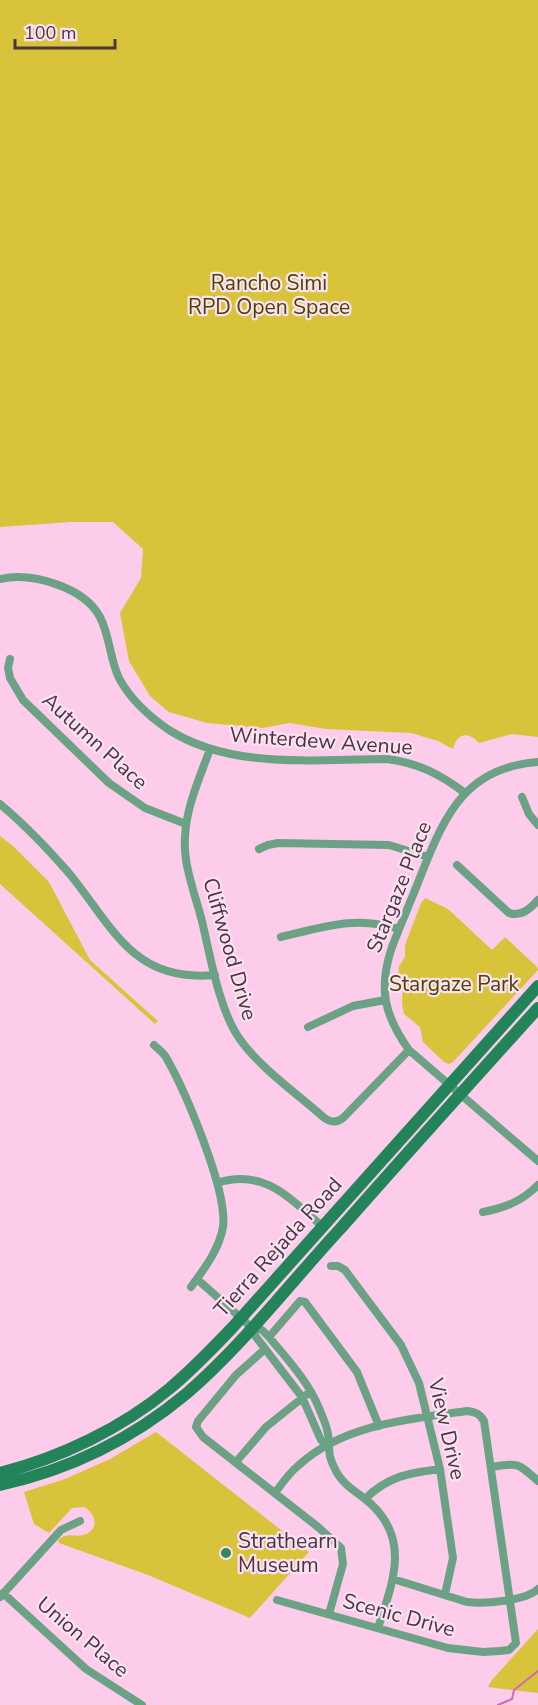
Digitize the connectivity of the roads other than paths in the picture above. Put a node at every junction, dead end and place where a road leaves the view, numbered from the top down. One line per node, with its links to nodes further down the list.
1 (0, 579): 3 (street, Winterdew Avenue)
2 (10, 659): 8 (street, Autumn Place)
3 (210, 749): 5 (street, Winterdew Avenue); 8 (street, Cliffwood Drive)
4 (538, 762): 5 (street, Stargaze Place)
5 (465, 793): 11 (street, Stargaze Place)
6 (522, 797): 9 (street)
7 (0, 804): 16 (street)
8 (186, 824): 16 (street, Cliffwood Drive)
9 (538, 825)
10 (259, 849): 11 (street)
11 (428, 857): 14 (street, Stargaze Place)
12 (457, 865): 13 (street)
13 (538, 900)
14 (399, 929): 15 (street); 18 (street, Stargaze Place)
15 (281, 937)
16 (215, 975): 22 (street, Cliffwood Drive)
17 (538, 986): 23 (main road, Tierra Rejada Road)
18 (385, 1000): 20 (street); 22 (street, Stargaze Place)
19 (538, 1008): 24 (main road, Tierra Rejada Road)
20 (308, 1027)
21 (154, 1045): 26 (street)
22 (409, 1050): 23 (street, Stargaze Place)
23 (450, 1085): 24 (street, Stargaze Place); 29 (main road, Tierra Rejada Road)
24 (460, 1095): 25 (street, Stargaze Place); 32 (main road, Tierra Rejada Road)
25 (538, 1161)
26 (217, 1182): 29 (street); 31 (street)
27 (538, 1185): 28 (street)
28 (483, 1212)
29 (323, 1227): 31 (main road, Tierra Rejada Road)
30 (331, 1266): 37 (street, View Drive)
31 (241, 1318): 32 (street); 43 (main road, Tierra Rejada Road)
32 (252, 1328): 33 (street); 34 (street); 45 (main road, Tierra Rejada Road)
33 (269, 1337): 35 (street); 38 (street)
34 (265, 1349): 36 (street); 40 (street)
35 (311, 1391): 36 (street); 39 (street)
36 (302, 1397): 39 (street); 40 (street)
37 (429, 1417): 38 (street); 41 (street); 42 (street, View Drive)
38 (379, 1426): 39 (street)
39 (328, 1445): 46 (street); 47 (street)
40 (236, 1462): 46 (street)
41 (491, 1467): 44 (street); 53 (street)
42 (440, 1469): 47 (street); 51 (street, View Drive)
43 (0, 1473)
44 (538, 1481)
45 (0, 1485)
46 (275, 1493): 55 (street)
47 (365, 1499): 49 (street)
48 (80, 1521): 52 (street)
49 (393, 1580): 51 (street); 56 (street)
50 (538, 1589): 53 (street)
51 (445, 1594): 53 (street)
52 (2, 1595): 57 (street, Union Place)
53 (509, 1599): 56 (street, Scenic Drive)
54 (277, 1600): 55 (street, Scenic Drive)
55 (329, 1614): 56 (street, Scenic Drive)
56 (378, 1628)
57 (142, 1705)

